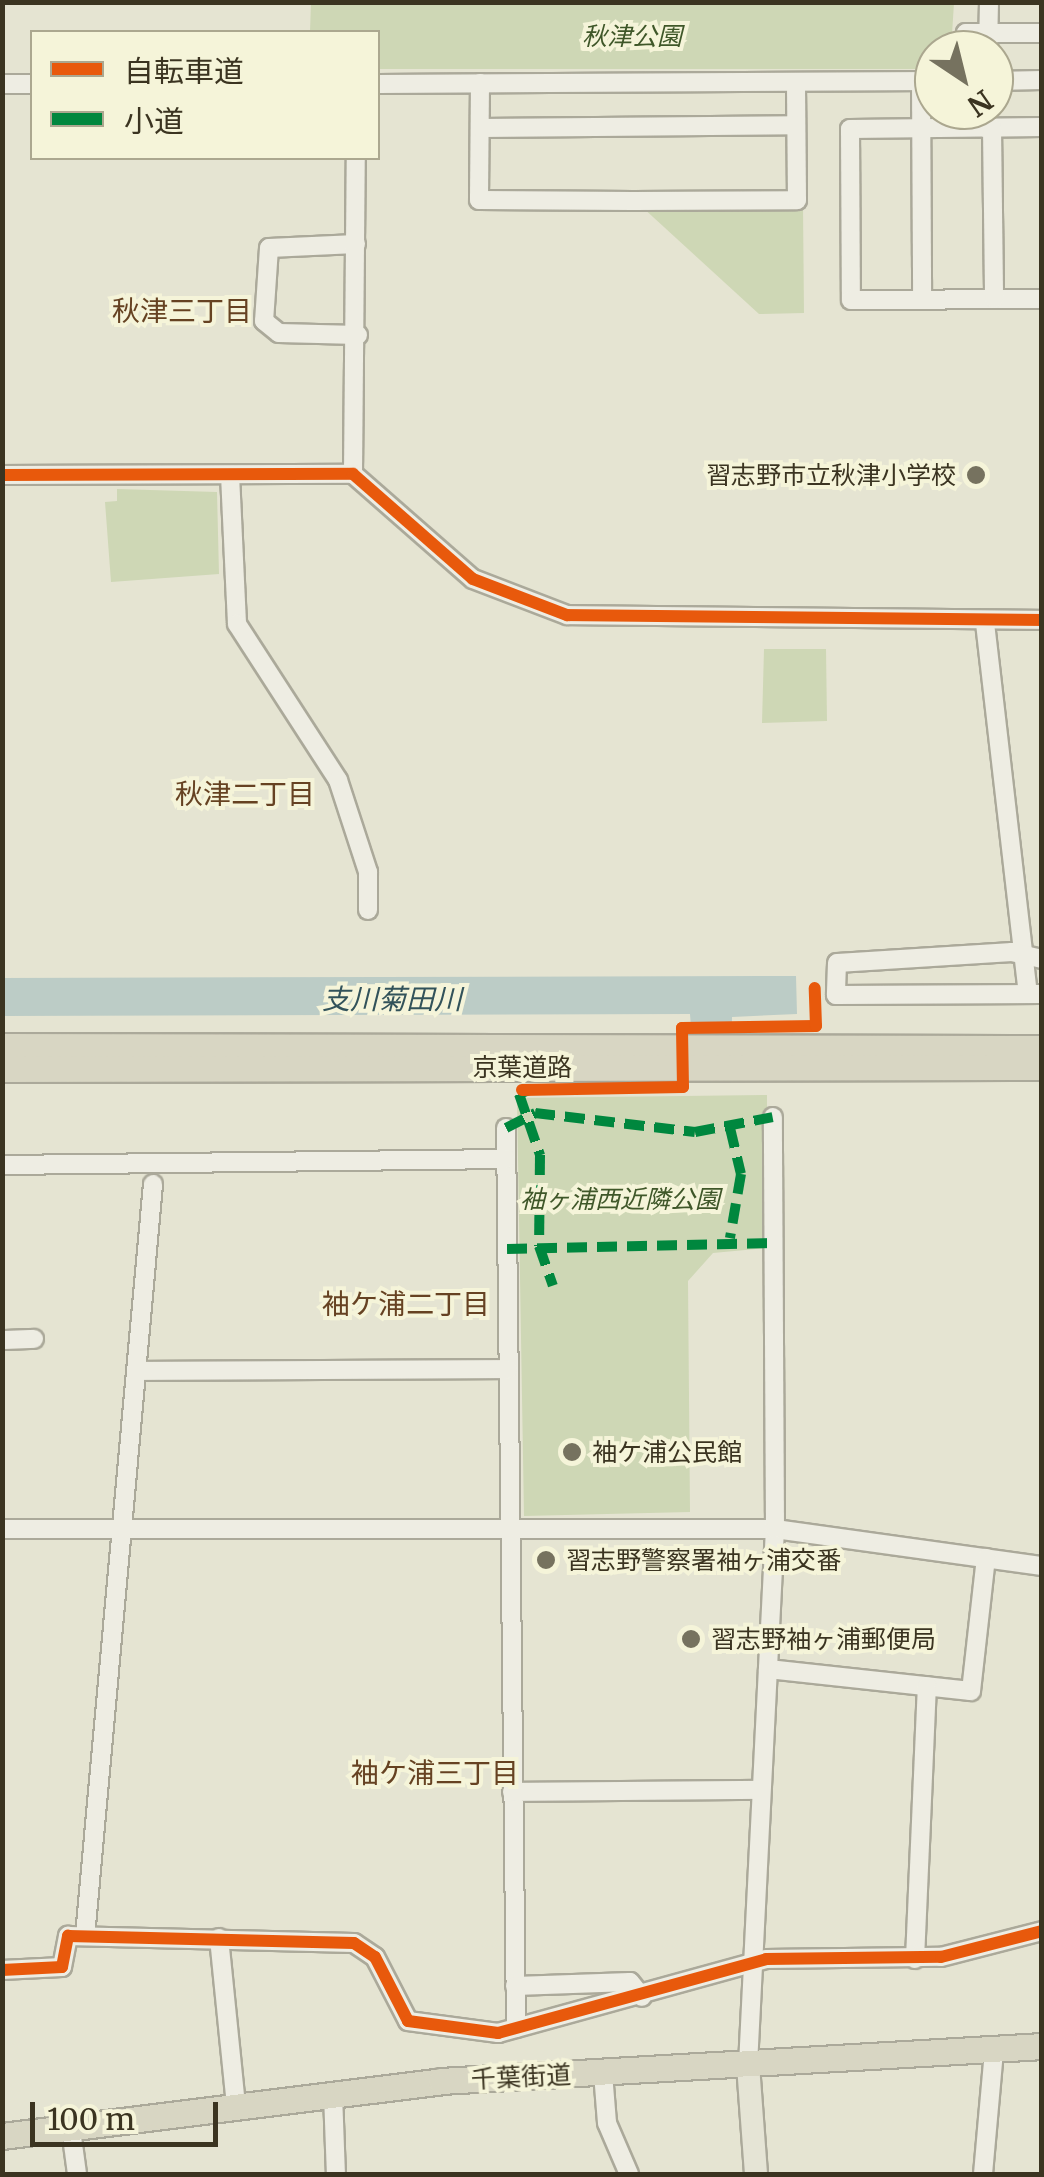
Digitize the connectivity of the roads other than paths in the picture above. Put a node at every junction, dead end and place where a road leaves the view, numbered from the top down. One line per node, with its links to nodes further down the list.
1 (989, 2): 2 (street)
2 (989, 30)
3 (1042, 33): 4 (street)
4 (1014, 38)
5 (1042, 80): 7 (street)
6 (914, 81): 8 (street)
7 (1014, 81)
8 (796, 82): 9 (street); 13 (street)
9 (480, 83): 12 (street); 15 (street)
10 (2, 84): 11 (street)
11 (30, 84)
12 (380, 84)
13 (796, 125): 15 (street); 15 (street)
14 (1042, 127): 17 (street)
15 (481, 128)
16 (914, 128): 24 (street)
17 (1014, 128)
18 (921, 130): 24 (street)
19 (992, 130): 23 (street)
20 (356, 160): 21 (street)
21 (356, 244): 25 (street); 25 (street)
22 (1042, 298): 23 (street)
23 (994, 299): 24 (street)
24 (922, 300)
25 (358, 335): 26 (street)
26 (353, 474): 28 (street); 30 (street)
27 (2, 475): 28 (street)
28 (230, 476): 31 (street)
29 (1042, 620): 30 (street)
30 (985, 623): 32 (street)
31 (368, 910)
32 (1034, 960): 33 (street); 33 (street)
33 (1035, 994)
34 (2, 1046): 36 (highway, 京葉道路)
35 (1042, 1048): 37 (highway, 京葉道路)
36 (688, 1057): 37 (highway, 京葉道路); 39 (highway, 京葉道路)
37 (743, 1057): 38 (highway, 京葉道路)
38 (1042, 1067)
39 (2, 1069)
40 (774, 1116): 51 (street)
41 (506, 1128): 42 (street)
42 (506, 1159): 43 (street); 47 (street)
43 (2, 1165)
44 (153, 1184): 48 (street)
45 (34, 1339): 46 (street)
46 (2, 1340)
47 (508, 1368): 48 (street); 52 (street)
48 (137, 1372): 50 (street)
49 (2, 1529): 50 (street)
50 (124, 1529): 52 (street); 60 (street)
51 (775, 1529): 52 (street); 53 (street); 55 (street)
52 (510, 1530): 58 (street)
53 (986, 1558): 54 (street); 56 (street)
54 (1042, 1566)
55 (768, 1669): 56 (street); 57 (street)
56 (926, 1686): 62 (street)
57 (760, 1790): 58 (street); 63 (street)
58 (512, 1792): 65 (street)
59 (1042, 1931): 62 (street)
60 (85, 1936): 61 (street); 64 (street)
61 (219, 1938): 67 (street); 73 (street)
62 (915, 1959): 63 (street)
63 (749, 1964): 66 (street); 70 (street)
64 (2, 1970)
65 (515, 1986): 66 (street); 67 (street)
66 (642, 1997): 67 (street)
67 (516, 2028)
68 (1042, 2046): 69 (highway, 千葉街道)
69 (994, 2050): 70 (highway, 千葉街道); 80 (street)
70 (748, 2065): 71 (highway, 千葉街道); 79 (main road)
71 (603, 2073): 72 (highway, 千葉街道); 78 (street)
72 (333, 2094): 73 (highway, 千葉街道); 77 (street)
73 (236, 2106): 74 (highway, 千葉街道)
74 (70, 2122): 75 (highway, 千葉街道); 76 (street)
75 (2, 2136)
76 (77, 2174)
77 (336, 2174)
78 (629, 2174)
79 (756, 2174)
80 (983, 2174)

